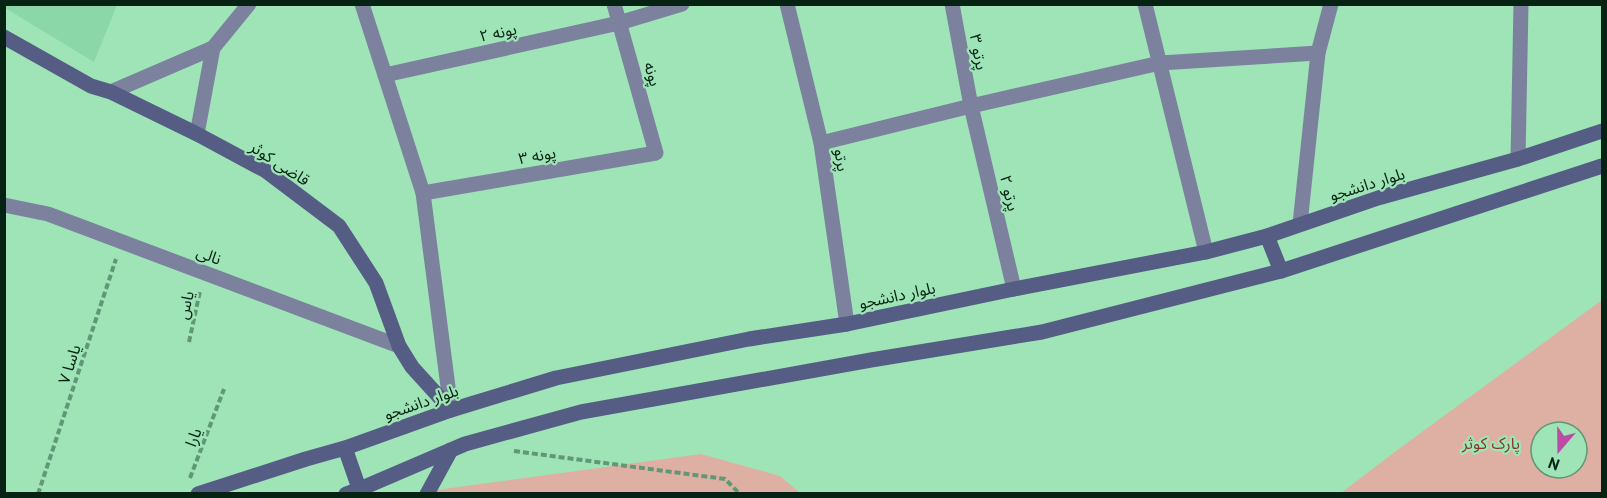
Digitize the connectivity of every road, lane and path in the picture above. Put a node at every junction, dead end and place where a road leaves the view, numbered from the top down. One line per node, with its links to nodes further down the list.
1 (249, 4): 12 (street)
2 (362, 4): 15 (street)
3 (614, 4): 10 (street, پونه)
4 (682, 4): 10 (street, پونه ۲)
5 (787, 4): 20 (street, پرتو)
6 (952, 4): 17 (street, پرتو ۳)
7 (1145, 4): 14 (street)
8 (1331, 4): 13 (street)
9 (1521, 4): 22 (street)
10 (620, 23): 15 (street, پونه ۲); 21 (street, پونه)
11 (4, 37): 16 (main road, قاضی کوثر)
12 (213, 48): 16 (street); 19 (street)
13 (1318, 53): 14 (street); 26 (street)
14 (1161, 63): 17 (street); 29 (street)
15 (385, 75): 24 (street)
16 (111, 92): 19 (main road, قاضی کوثر)
17 (971, 106): 20 (street); 32 (street, پرتو ۲)
18 (1602, 131): 22 (main road, بلوار دانشجو)
19 (197, 134): 35 (main road, قاضی کوثر)
20 (821, 143): 33 (street, پرتو)
21 (656, 153): 24 (street, پونه ۳)
22 (1518, 159): 26 (main road, بلوار دانشجو)
23 (1602, 166): 30 (main road)
24 (423, 193): 37 (street)
25 (4, 205): 28 (street, نالی)
26 (1300, 224): 27 (main road, بلوار دانشجو)
27 (1267, 236): 29 (main road, بلوار دانشجو); 30 (main road)
28 (122, 242): 31 (street, نالی); 43 (path, یاسا ۷)
29 (1206, 252): 32 (main road, بلوار دانشجو)
30 (1281, 271): 39 (main road)
31 (204, 273): 34 (path, یاس); 35 (street, نالی)
32 (1014, 289): 33 (main road, بلوار دانشجو)
33 (847, 324): 37 (main road, بلوار دانشجو)
34 (189, 342)
35 (399, 346): 37 (main road, قاضی کوثر)
36 (224, 389): 41 (path, یارا)
37 (451, 410): 38 (main road, بلوار دانشجو)
38 (345, 448): 41 (main road, بلوار دانشجو); 42 (main road)
39 (451, 450): 42 (main road); 44 (main road)
40 (512, 450): 45 (path)
41 (193, 488)
42 (356, 492)
43 (38, 494)
44 (427, 494)
45 (740, 494)

